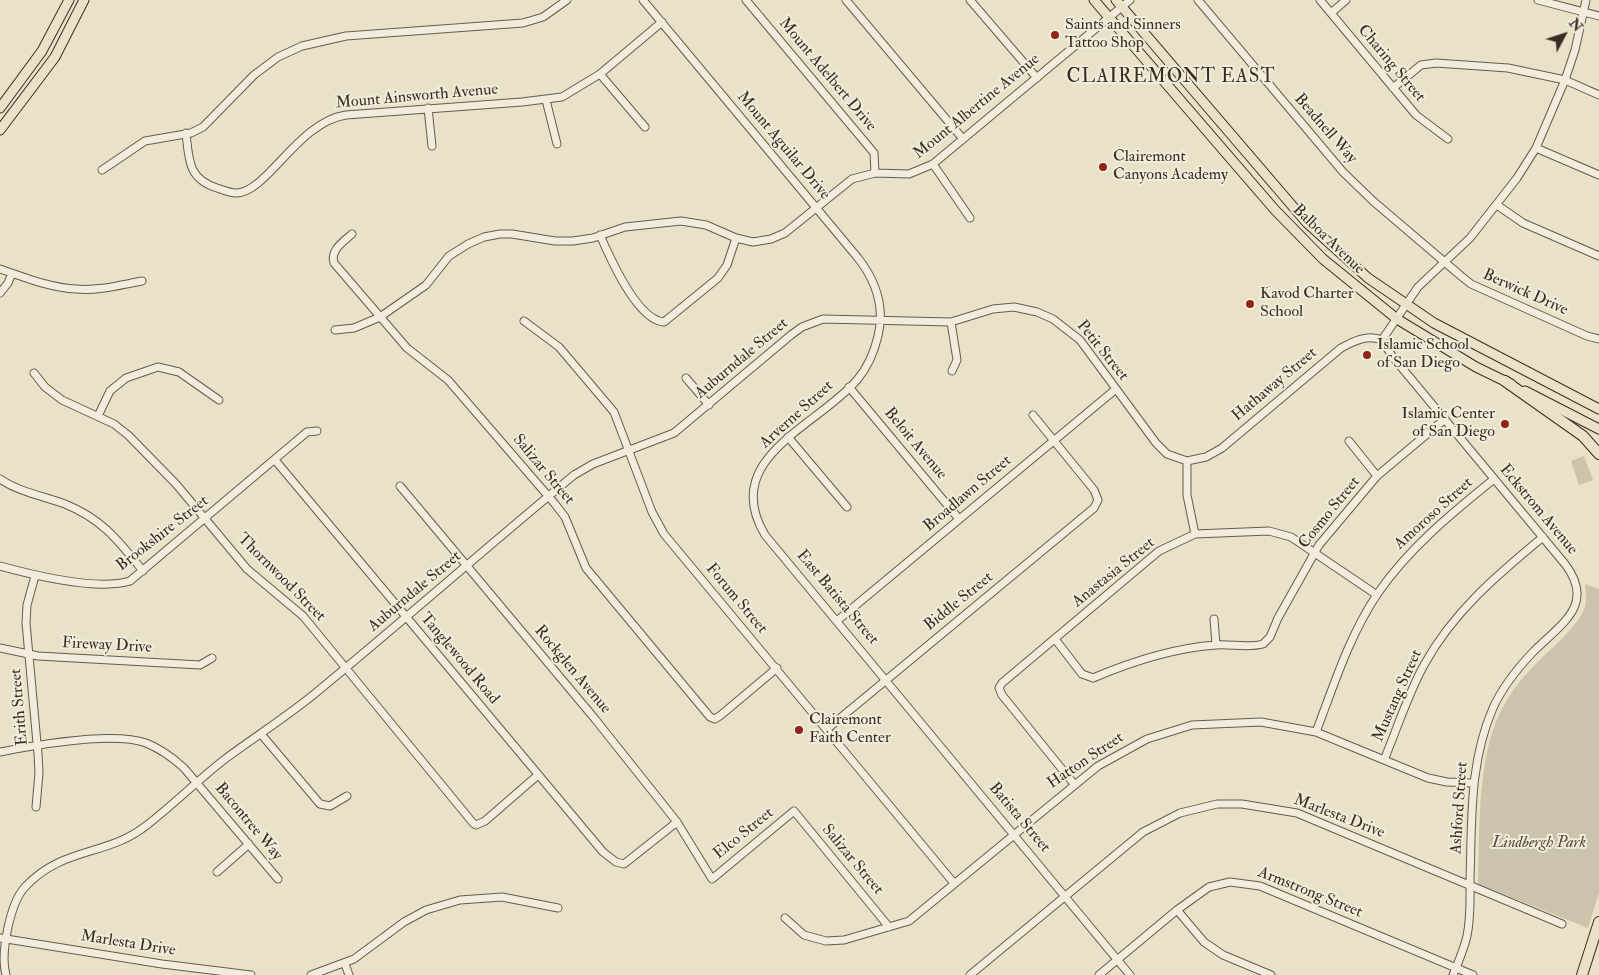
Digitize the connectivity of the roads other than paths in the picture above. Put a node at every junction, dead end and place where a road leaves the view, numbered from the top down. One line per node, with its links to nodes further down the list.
1 (69, 0): 27 (main road)
2 (84, 0): 30 (main road)
3 (567, 0): 31 (street)
4 (643, 0): 20 (street, Mount Aguilar Drive)
5 (746, 0): 39 (street, Mount Adelbert Drive)
6 (846, 0): 32 (street)
7 (970, 0): 22 (street)
8 (1094, 0): 19 (main road, Balboa Avenue)
9 (1130, 0): 15 (street, Mount Albertine Avenue)
10 (1198, 0): 48 (street, Beadnell Way)
11 (1320, 0): 17 (street, Charing Street)
12 (1346, 0): 17 (street)
13 (1538, 0): 16 (street)
14 (1586, 0): 16 (street)
15 (1119, 3): 19 (street, Mount Albertine Avenue); 53 (main road, Balboa Avenue)
16 (1584, 12): 18 (street); 23 (street)
17 (1331, 13): 24 (street, Charing Street)
18 (1599, 16)
19 (1109, 17): 22 (street, Mount Albertine Avenue); 55 (main road, Balboa Avenue)
20 (662, 22): 21 (street, Mount Ainsworth Avenue); 42 (street, Mount Aguilar Drive)
21 (600, 74): 26 (street, Mount Ainsworth Avenue); 29 (street)
22 (1037, 78): 32 (street, Mount Albertine Avenue)
23 (1565, 80): 24 (street); 25 (street); 36 (street)
24 (1393, 88): 33 (street, Charing Street)
25 (1599, 95)
26 (546, 100): 28 (street, Mount Ainsworth Avenue); 34 (street)
27 (0, 108)
28 (428, 108): 31 (street, Mount Ainsworth Avenue); 35 (street)
29 (645, 127)
30 (0, 130)
31 (186, 133): 38 (street)
32 (963, 139): 37 (street, Mount Albertine Avenue)
33 (1448, 139)
34 (557, 144)
35 (432, 146)
36 (1536, 148): 40 (street); 41 (street)
37 (933, 164): 39 (street, Mount Albertine Avenue); 43 (street)
38 (102, 170)
39 (875, 173): 42 (street, Mount Albertine Avenue)
40 (1599, 175)
41 (1497, 205): 47 (street); 48 (street)
42 (817, 208): 46 (street, Mount Albertine Avenue); 56 (street, Mount Aguilar Drive)
43 (970, 218)
44 (352, 234): 54 (street, Salizar Street)
45 (600, 235): 46 (street, Mount Albertine Avenue); 46 (street); 54 (street, Mount Albertine Avenue)
46 (736, 238)
47 (1599, 256)
48 (1447, 262): 53 (street); 60 (street, Berwick Drive)
49 (0, 269): 50 (street)
50 (12, 273): 51 (street); 52 (street)
51 (142, 281)
52 (0, 293)
53 (1406, 306): 55 (street); 70 (main road, Balboa Avenue)
54 (380, 318): 59 (street, Mount Albertine Avenue); 87 (street, Salizar Street)
55 (1397, 319): 61 (street); 65 (main road, Balboa Avenue)
56 (881, 320): 58 (street, Petit Street); 66 (street, Arverne Street); 69 (street, Auburndale Street)
57 (524, 321): 79 (street, Forum Street)
58 (951, 322): 62 (street); 67 (street, Petit Street)
59 (335, 330)
60 (1599, 339)
61 (1382, 340): 73 (street, Eckstrom Avenue); 82 (street, Hathaway Street)
62 (952, 370)
63 (34, 373): 72 (street, Thornwood Street)
64 (686, 378): 69 (street)
65 (1505, 381): 74 (main road, Balboa Avenue); 80 (highway)
66 (849, 387): 76 (street, Arverne Street); 89 (street, Beloit Avenue)
67 (1116, 389): 77 (street, Broadlawn Street); 82 (street, Petit Street)
68 (219, 400): 72 (street)
69 (709, 405): 79 (street, Auburndale Street)
70 (1599, 410)
71 (1033, 415): 77 (street)
72 (98, 416): 90 (street, Thornwood Street)
73 (1445, 419): 83 (street, Cosmo Street); 85 (street, Eckstrom Avenue)
74 (1599, 429)
75 (317, 431): 81 (street, Brookshire Street)
76 (788, 437): 88 (street); 92 (street, Arverne Street)
77 (1054, 441): 89 (street, Broadlawn Street); 111 (street, Biddle Street)
78 (1349, 441): 83 (street)
79 (630, 451): 87 (street, Auburndale Street); 110 (street, Forum Street)
80 (1599, 454)
81 (275, 460): 90 (street, Brookshire Street); 101 (street, Tanglewood Road)
82 (1187, 461): 91 (street)
83 (1377, 476): 94 (street, Cosmo Street)
84 (0, 479): 97 (street)
85 (1494, 479): 93 (street, Eckstrom Avenue); 100 (street, Amoroso Street)
86 (400, 486): 96 (street, Rockglen Avenue)
87 (548, 496): 96 (street, Auburndale Street); 110 (street, Salizar Street)
88 (847, 507)
89 (959, 519): 103 (street, Broadlawn Street)
90 (205, 520): 97 (street, Brookshire Street); 109 (street, Thornwood Street)
91 (1195, 534): 94 (street, Anastasia Street); 104 (street, Anastasia Street)
92 (765, 535): 103 (street, East Batista Street)
93 (1543, 537): 99 (street, Eckstrom Avenue); 117 (street, Mustang Street)
94 (1314, 552): 100 (street, Anastasia Street); 105 (street, Cosmo Street)
95 (0, 566): 98 (street, Brookshire Street)
96 (468, 566): 101 (street, Auburndale Street); 125 (street, Rockglen Avenue)
97 (143, 571): 98 (street, Brookshire Street)
98 (35, 576): 107 (street, Erith Street)
99 (1576, 583): 120 (street, Ashford Street)
100 (1377, 595): 113 (street, Amoroso Street)
101 (406, 617): 109 (street, Auburndale Street); 118 (street, Tanglewood Road)
102 (1214, 619): 105 (street)
103 (838, 620): 111 (street, East Batista Street)
104 (1055, 639): 105 (street); 121 (street, Anastasia Street)
105 (1216, 645)
106 (0, 648): 107 (street, Fireway Drive)
107 (29, 655): 108 (street, Fireway Drive); 115 (street, Erith Street)
108 (212, 658)
109 (346, 667): 114 (street, Auburndale Street); 118 (street, Thornwood Street)
110 (776, 668): 112 (street, Forum Street)
111 (887, 679): 112 (street, Biddle Street); 126 (street, Batista Street)
112 (827, 730): 131 (street, Forum Street)
113 (1316, 732): 117 (street, Hatton Street); 121 (street, Hatton Street)
114 (261, 734): 119 (street, Auburndale Street); 122 (street)
115 (36, 744): 116 (street, Bacontree Way); 119 (street, Bacontree Way); 123 (street, Erith Street)
116 (0, 752)
117 (1384, 760): 120 (street, Hatton Street)
118 (538, 775): 125 (street, Tanglewood Road)
119 (198, 783): 127 (street, Bacontree Way); 140 (street, Auburndale Street)
120 (1473, 783): 132 (street, Ashford Street)
121 (1074, 784): 126 (street, Hatton Street)
122 (347, 796)
123 (36, 807)
124 (794, 812): 130 (street, Elco Street); 139 (street, Salizar Street)
125 (677, 822): 130 (street, Rockglen Avenue)
126 (1014, 833): 131 (street, Hatton Street); 133 (street, Batista Street)
127 (249, 844): 128 (street); 129 (street, Bacontree Way)
128 (216, 872)
129 (278, 878)
130 (712, 878)
131 (953, 882): 139 (street, Hatton Street)
132 (1470, 885): 133 (street, Marlesta Drive); 138 (street, Marlesta Drive); 144 (street, Ashford Street)
133 (1066, 896): 142 (street, Batista Street); 149 (street, Marlesta Drive)
134 (558, 908): 143 (street)
135 (1177, 910): 142 (street, Armstrong Street); 144 (street, Armstrong Street); 152 (street)
136 (785, 918): 139 (street, Hatton Street)
137 (1599, 922): 154 (highway)
138 (1562, 924)
139 (889, 927)
140 (2, 939): 145 (street, Auburndale Street); 146 (street, Marlesta Drive)
141 (1599, 942): 154 (highway)
142 (1118, 960): 150 (street, Armstrong Street); 151 (street, Batista Street)
143 (344, 964): 147 (street); 148 (street)
144 (1454, 971): 153 (street, Armstrong Street)
145 (6, 975)
146 (251, 975)
147 (311, 975)
148 (349, 975)
149 (970, 975)
150 (1099, 975)
151 (1130, 975)
152 (1270, 975)
153 (1473, 975)
154 (1583, 975)

